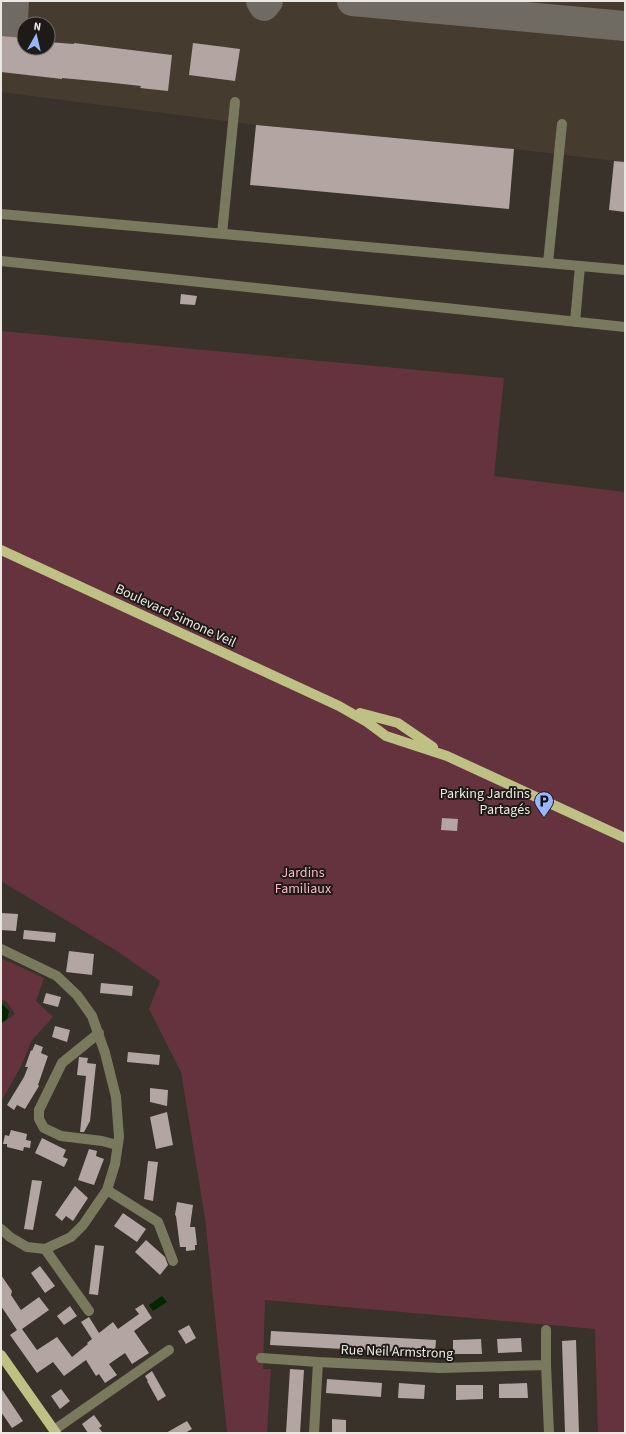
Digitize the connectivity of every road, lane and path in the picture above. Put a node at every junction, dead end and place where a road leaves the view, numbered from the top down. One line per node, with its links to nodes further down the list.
1 (235, 102): 4 (street)
2 (562, 124): 6 (street)
3 (1, 214): 4 (street)
4 (222, 234): 6 (street)
5 (1, 261): 9 (street)
6 (548, 263): 7 (street)
7 (580, 266): 8 (street); 9 (street)
8 (625, 270)
9 (575, 322): 10 (street)
10 (625, 327)
11 (1, 550): 12 (main road, Boulevard Simone Veil)
12 (339, 706): 13 (main road, Boulevard Simone Veil); 13 (main road, Boulevard Simone Veil)
13 (447, 756): 14 (main road, Boulevard Simone Veil)
14 (625, 838)
15 (1, 949): 16 (street)
16 (99, 1033): 17 (street); 17 (street)
17 (117, 1145): 18 (street)
18 (107, 1190): 20 (street); 21 (street)
19 (1, 1229): 20 (street)
20 (46, 1249): 22 (street)
21 (173, 1261)
22 (89, 1311)
23 (546, 1330): 28 (street)
24 (169, 1350): 29 (street)
25 (1, 1355): 29 (main road)
26 (261, 1358): 27 (street, Rue Neil Armstrong)
27 (318, 1362): 28 (street, Rue Neil Armstrong); 30 (street)
28 (546, 1365): 31 (street)
29 (55, 1431)
30 (314, 1433)
31 (548, 1433)

